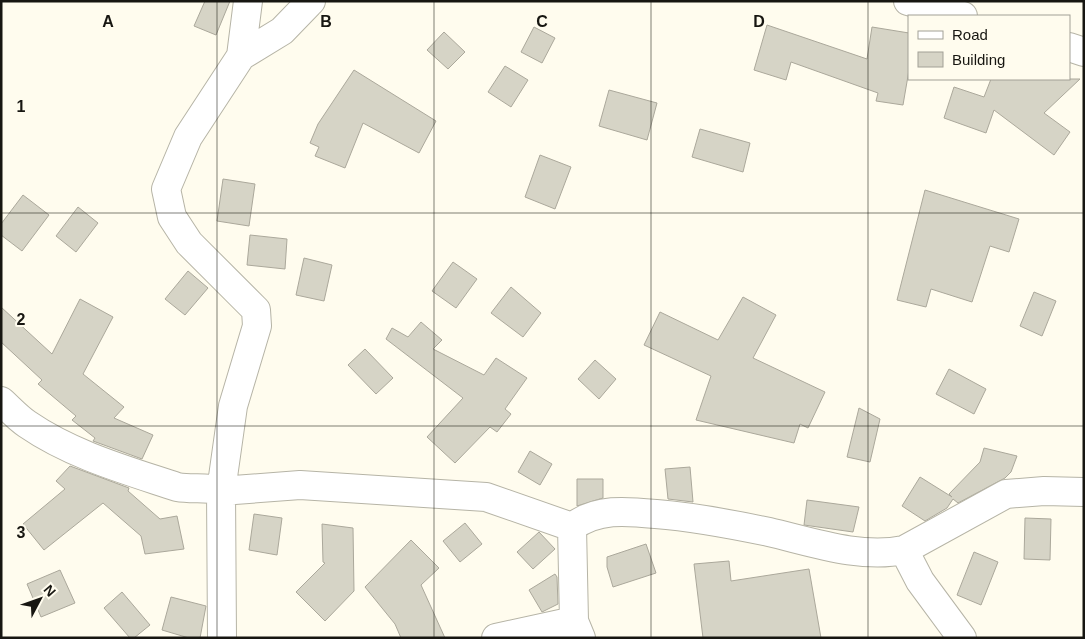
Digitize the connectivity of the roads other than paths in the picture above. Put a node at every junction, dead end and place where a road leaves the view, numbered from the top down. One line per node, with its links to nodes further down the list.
1 (248, 1): 7 (street)
2 (312, 1): 7 (street)
3 (908, 1): 4 (street)
4 (958, 10)
5 (1070, 47): 6 (street)
6 (1084, 52)
7 (241, 56): 9 (street)
8 (1, 401): 9 (street)
9 (221, 491): 11 (street); 14 (street)
10 (1084, 492): 12 (street)
11 (572, 527): 12 (street); 13 (street)
12 (904, 550): 16 (street)
13 (578, 629): 15 (street)
14 (222, 638)
15 (496, 638)
16 (962, 638)

